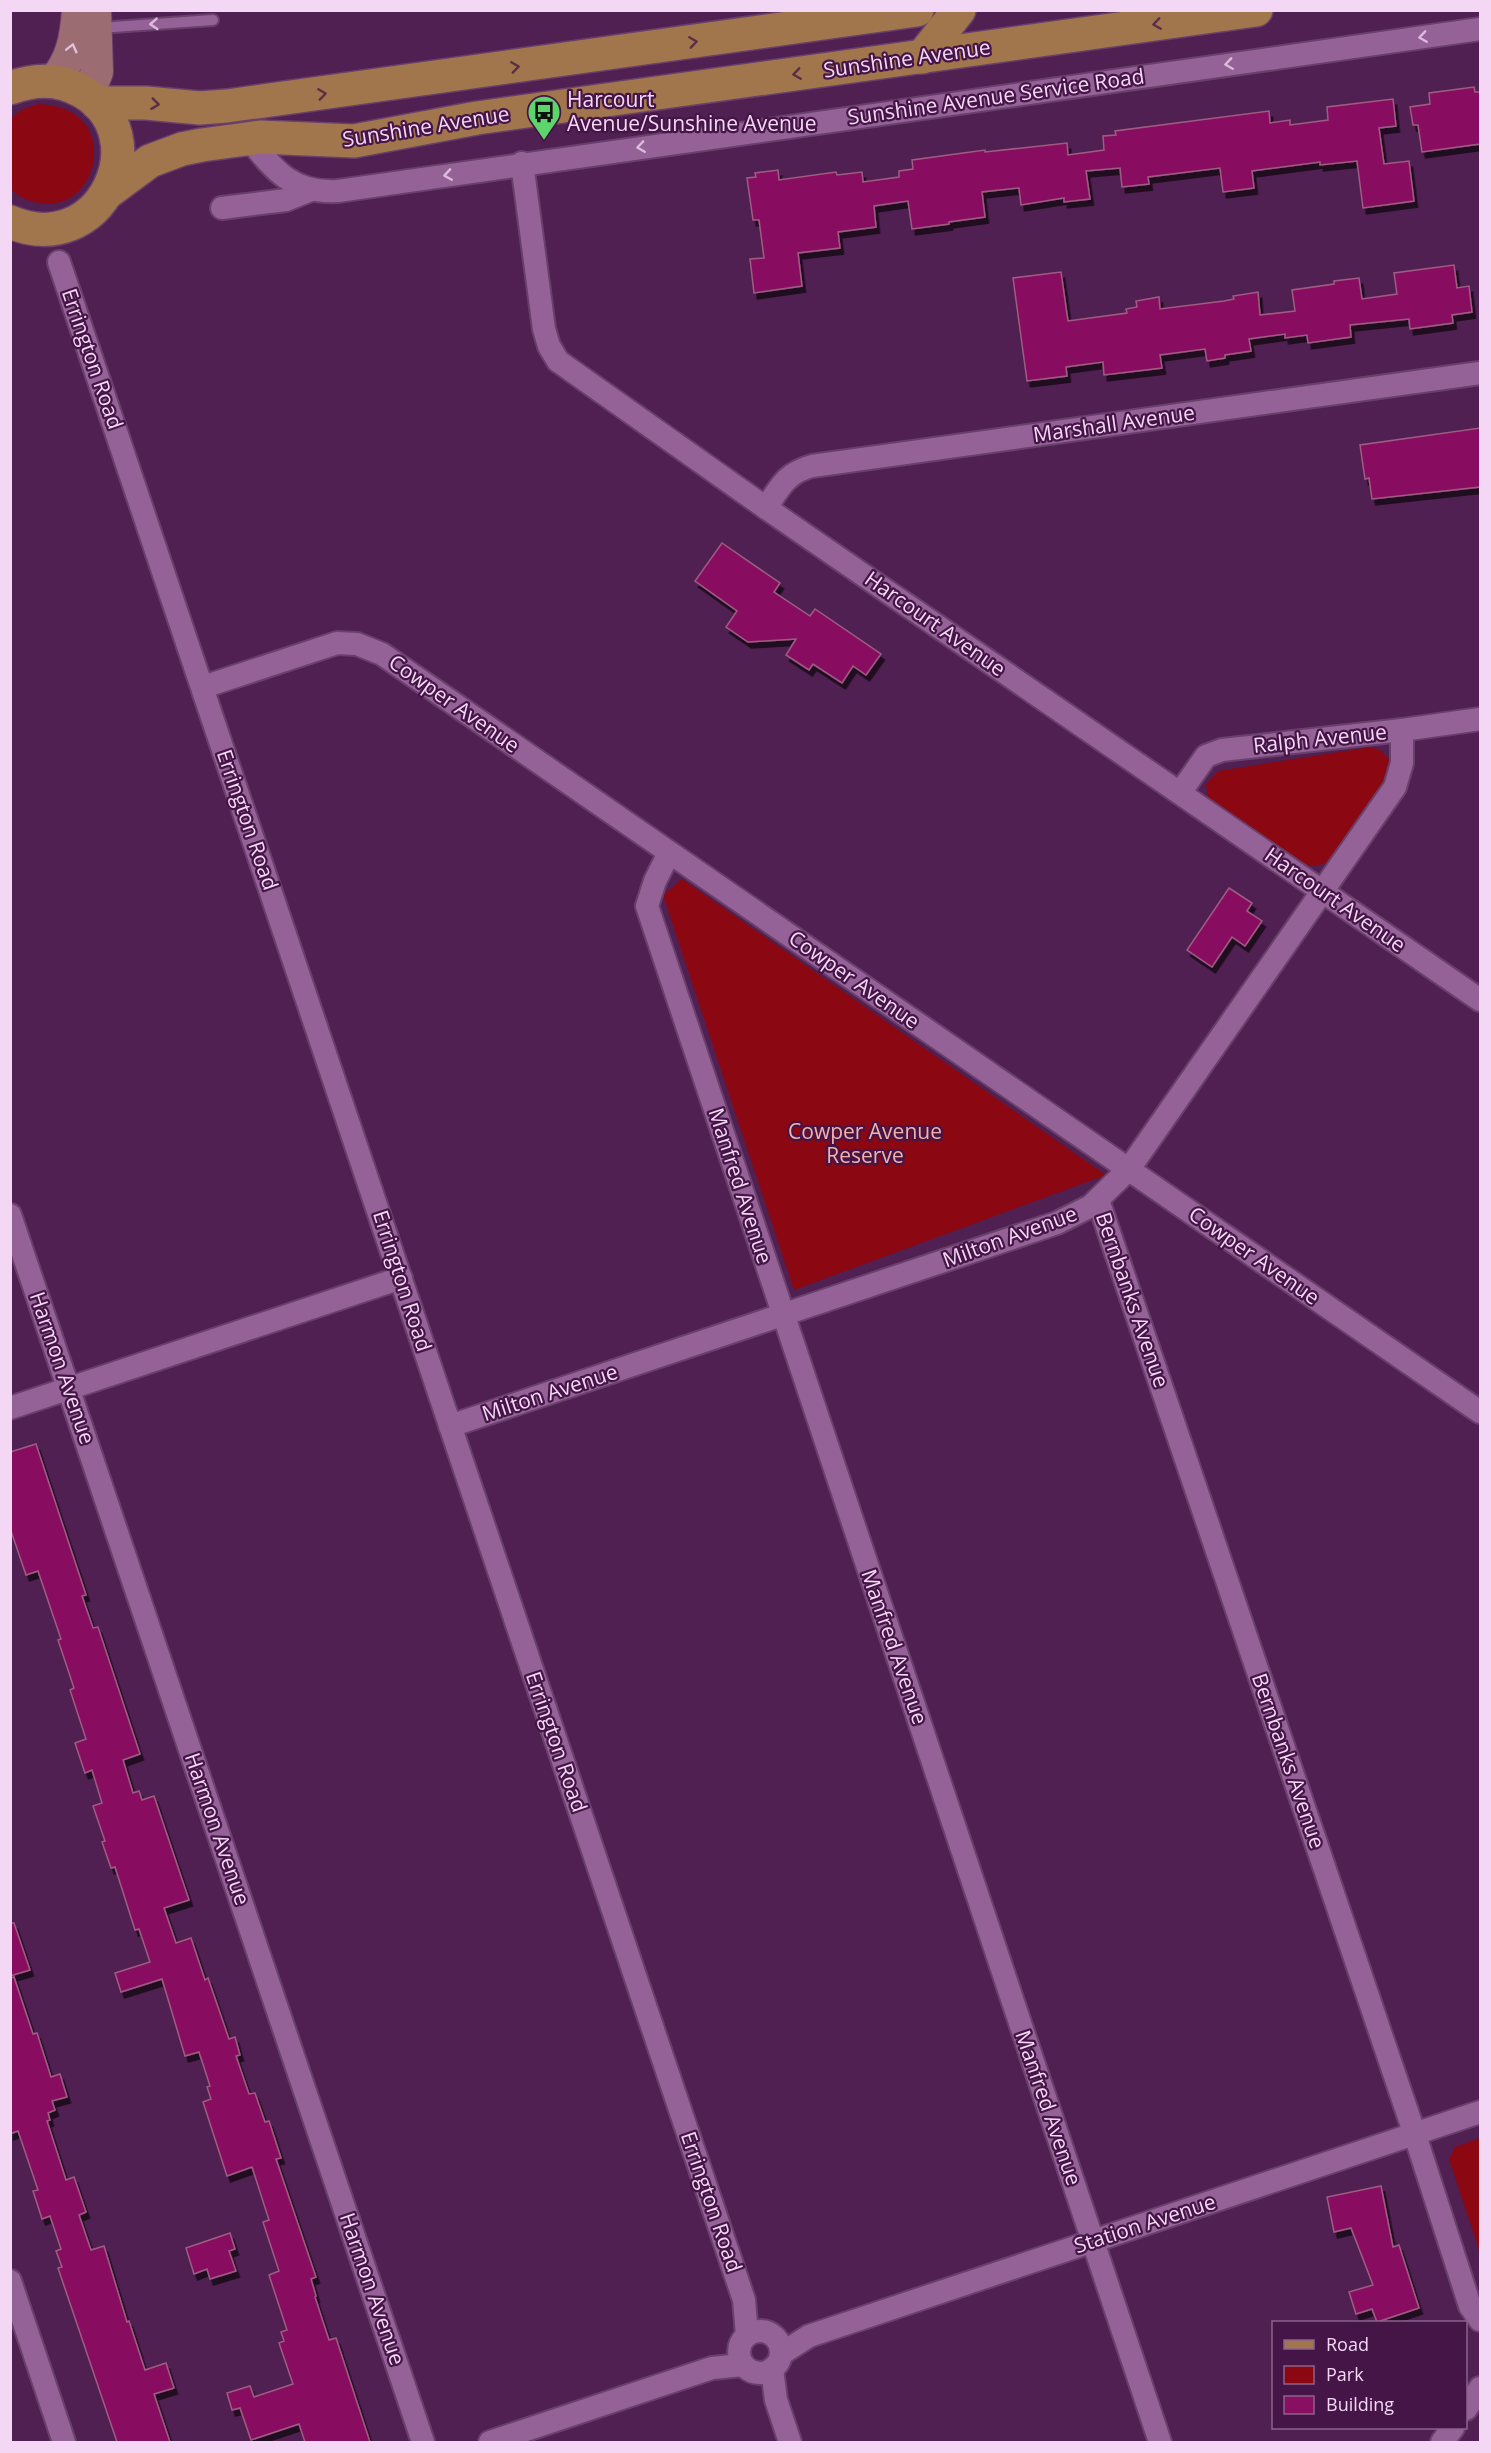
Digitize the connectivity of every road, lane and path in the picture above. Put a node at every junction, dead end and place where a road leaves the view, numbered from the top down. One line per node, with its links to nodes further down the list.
1 (787, 10): 8 (street)
2 (917, 10): 8 (main road)
3 (959, 10): 9 (main road)
4 (1256, 10): 9 (main road, Sunshine Avenue, one-way to 9)
5 (89, 16): 6 (lane, one-way to 5); 10 (street, one-way to 5); 12 (street)
6 (213, 20)
7 (1480, 29): 14 (street, Sunshine Avenue Service Road, one-way to 14)
8 (738, 35): 12 (main road, one-way to 8)
9 (922, 57): 13 (main road, Sunshine Avenue, one-way to 13)
10 (54, 81): 11 (main road); 12 (main road)
11 (10, 88)
12 (92, 99): 16 (main road)
13 (248, 137): 15 (street, Sunshine Avenue Service Road); 16 (main road, Sunshine Avenue)
14 (522, 163): 15 (street, Sunshine Avenue Service Road, one-way to 15); 21 (street, Harcourt Avenue)
15 (310, 190): 17 (street)
16 (108, 192): 18 (main road)
17 (222, 208)
18 (15, 228)
19 (59, 262): 22 (street, Errington Road)
20 (1480, 373): 21 (street, Marshall Avenue)
21 (766, 508): 25 (street, Harcourt Avenue)
22 (203, 687): 26 (street, Cowper Avenue); 32 (street, Errington Road)
23 (1480, 719): 24 (street, Ralph Avenue)
24 (1402, 730): 25 (street, Ralph Avenue); 27 (street, Milton Avenue)
25 (1180, 793): 27 (street, Harcourt Avenue)
26 (669, 853): 29 (street, Cowper Avenue); 33 (street, Manfred Avenue)
27 (1321, 891): 28 (street, Harcourt Avenue); 29 (street, Milton Avenue)
28 (1480, 1000)
29 (1129, 1169): 30 (street, Milton Avenue); 36 (street, Cowper Avenue)
30 (1098, 1200): 33 (street, Milton Avenue); 39 (street, Bernbanks Avenue)
31 (10, 1215): 34 (street, Harmon Avenue)
32 (401, 1278): 34 (street); 37 (street, Errington Road)
33 (783, 1316): 37 (street, Milton Avenue); 40 (street, Manfred Avenue)
34 (69, 1389): 35 (street); 48 (street, Harmon Avenue)
35 (10, 1408)
36 (1480, 1412)
37 (450, 1426): 43 (street, Errington Road)
38 (1480, 2112): 39 (street, Station Avenue)
39 (1415, 2135): 40 (street, Station Avenue); 42 (street, Bernbanks Avenue)
40 (1093, 2241): 43 (street, Station Avenue); 51 (street, Manfred Avenue)
41 (10, 2281): 47 (street)
42 (1480, 2320)
43 (760, 2352): 49 (street, Station Avenue); 50 (street, Errington Road)
44 (1480, 2388): 45 (street)
45 (1467, 2408)
46 (1452, 2429): 52 (street)
47 (64, 2442)
48 (423, 2442)
49 (490, 2442)
50 (790, 2442)
51 (1160, 2442)
52 (1442, 2442)

